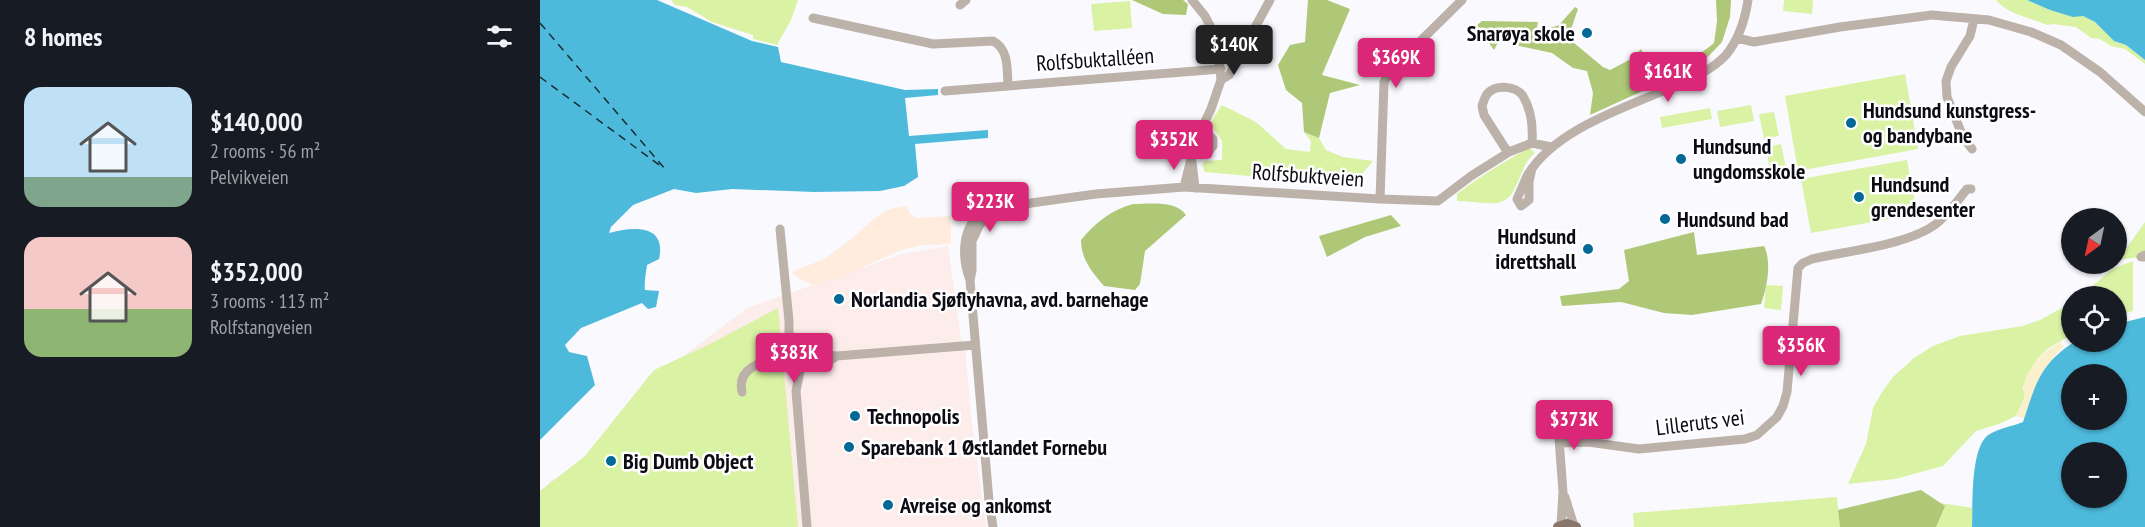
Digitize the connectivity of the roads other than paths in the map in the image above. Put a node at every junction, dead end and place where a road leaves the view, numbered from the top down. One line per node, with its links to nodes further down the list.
1 (1192, 0): 8 (street)
2 (1270, 0): 9 (street)
3 (1462, 0): 22 (street)
4 (1748, 0): 7 (street)
5 (813, 18): 10 (street, Rolfsbuktalléen)
6 (1974, 18): 7 (street); 12 (street); 16 (street)
7 (1739, 35): 15 (street)
8 (1221, 69): 9 (street); 10 (street, Rolfsbuktalléen)
9 (1221, 80): 13 (street)
10 (1008, 86): 11 (street, Rolfsbuktalléen)
11 (945, 91)
12 (2145, 112)
13 (1201, 129): 17 (street); 19 (street)
14 (1532, 143): 15 (street); 18 (street); 18 (street)
15 (1551, 147): 21 (street)
16 (1972, 150)
17 (1205, 151)
18 (1509, 152): 22 (street, Rolfsbuktveien)
19 (1190, 188): 22 (street, Rolfsbuktveien); 24 (street, Rolfsbuktveien)
20 (1971, 189): 28 (street, Lilleruts vei)
21 (1524, 194)
22 (1380, 199)
23 (780, 229): 25 (street)
24 (975, 345): 25 (street); 33 (street, Rolfsbuktveien)
25 (795, 361): 26 (street); 32 (street)
26 (742, 392)
27 (1557, 412): 28 (street)
28 (1560, 443): 29 (street)
29 (1563, 492): 30 (street); 31 (street)
30 (1560, 526): 31 (main road)
31 (1575, 526)
32 (807, 527)
33 (993, 527)

